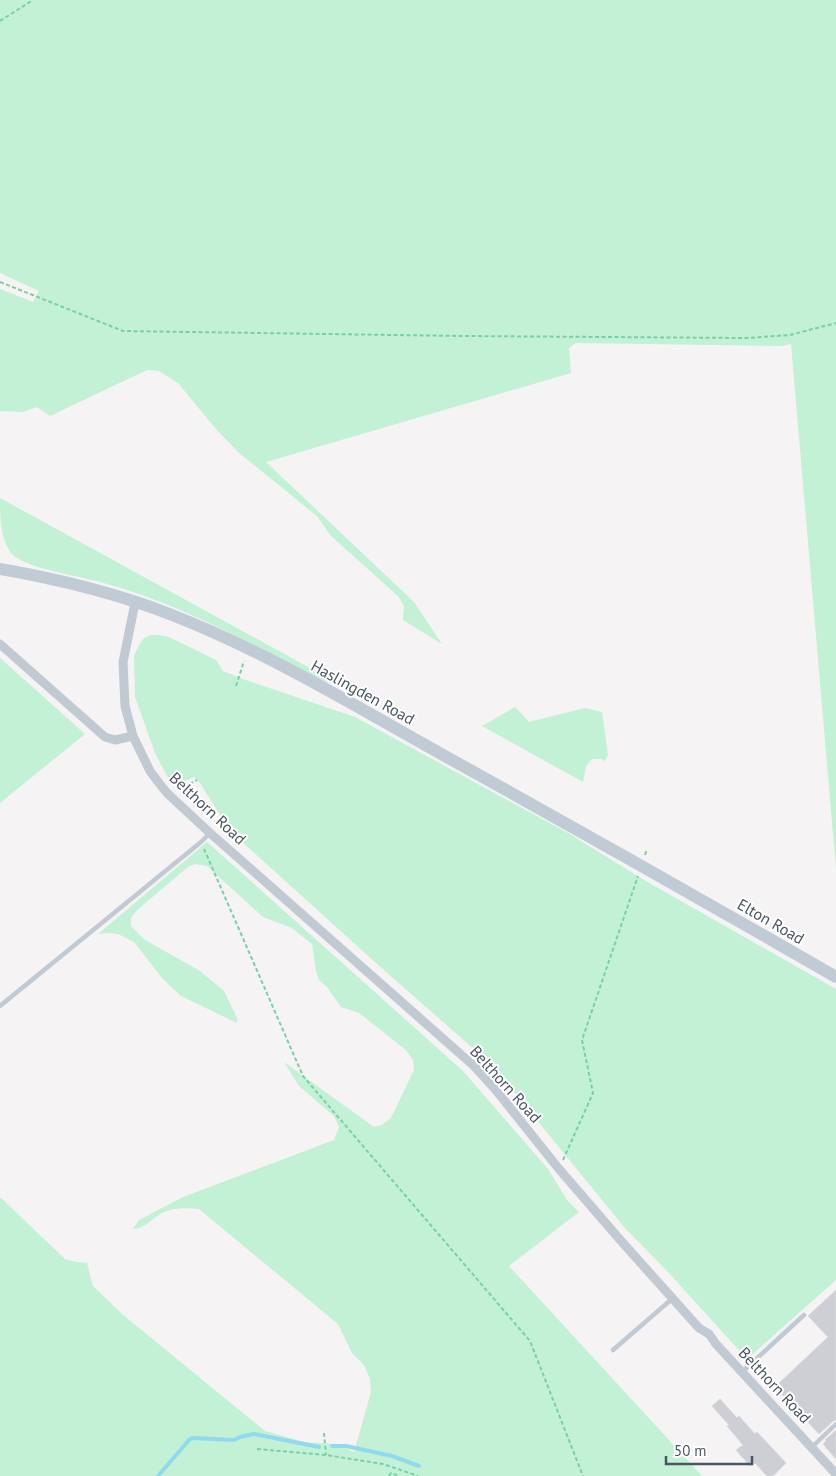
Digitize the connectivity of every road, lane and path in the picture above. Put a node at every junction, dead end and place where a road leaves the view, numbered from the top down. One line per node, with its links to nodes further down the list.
1 (33, 0): 2 (path)
2 (0, 22)
3 (0, 282): 4 (path)
4 (836, 323)
5 (0, 569): 6 (main road, Haslingden Road)
6 (135, 602): 8 (main road, Haslingden Road); 10 (street, Belthorn Road)
7 (0, 644): 10 (street)
8 (248, 650): 9 (path); 15 (main road, Haslingden Road)
9 (236, 686)
10 (133, 736): 12 (street, Belthorn Road)
11 (197, 780): 12 (path)
12 (169, 795): 13 (street, Belthorn Road)
13 (210, 833): 14 (lane); 19 (street, Belthorn Road)
14 (201, 842): 18 (lane); 33 (path)
15 (642, 866): 16 (main road, Haslingden Road); 19 (path)
16 (690, 893): 17 (main road, Elton Road)
17 (836, 977)
18 (0, 1006)
19 (559, 1169): 20 (street, Belthorn Road)
20 (673, 1298): 22 (lane); 23 (street, Belthorn Road)
21 (804, 1315): 23 (lane)
22 (613, 1350)
23 (742, 1372): 26 (street, Belthorn Road)
24 (836, 1424): 26 (lane)
25 (324, 1433): 28 (path)
26 (812, 1446): 29 (street, Belthorn Road)
27 (257, 1449): 28 (path)
28 (326, 1455): 32 (path)
29 (836, 1474)
30 (389, 1476): 31 (path)
31 (399, 1476)
32 (418, 1476)
33 (583, 1476)

